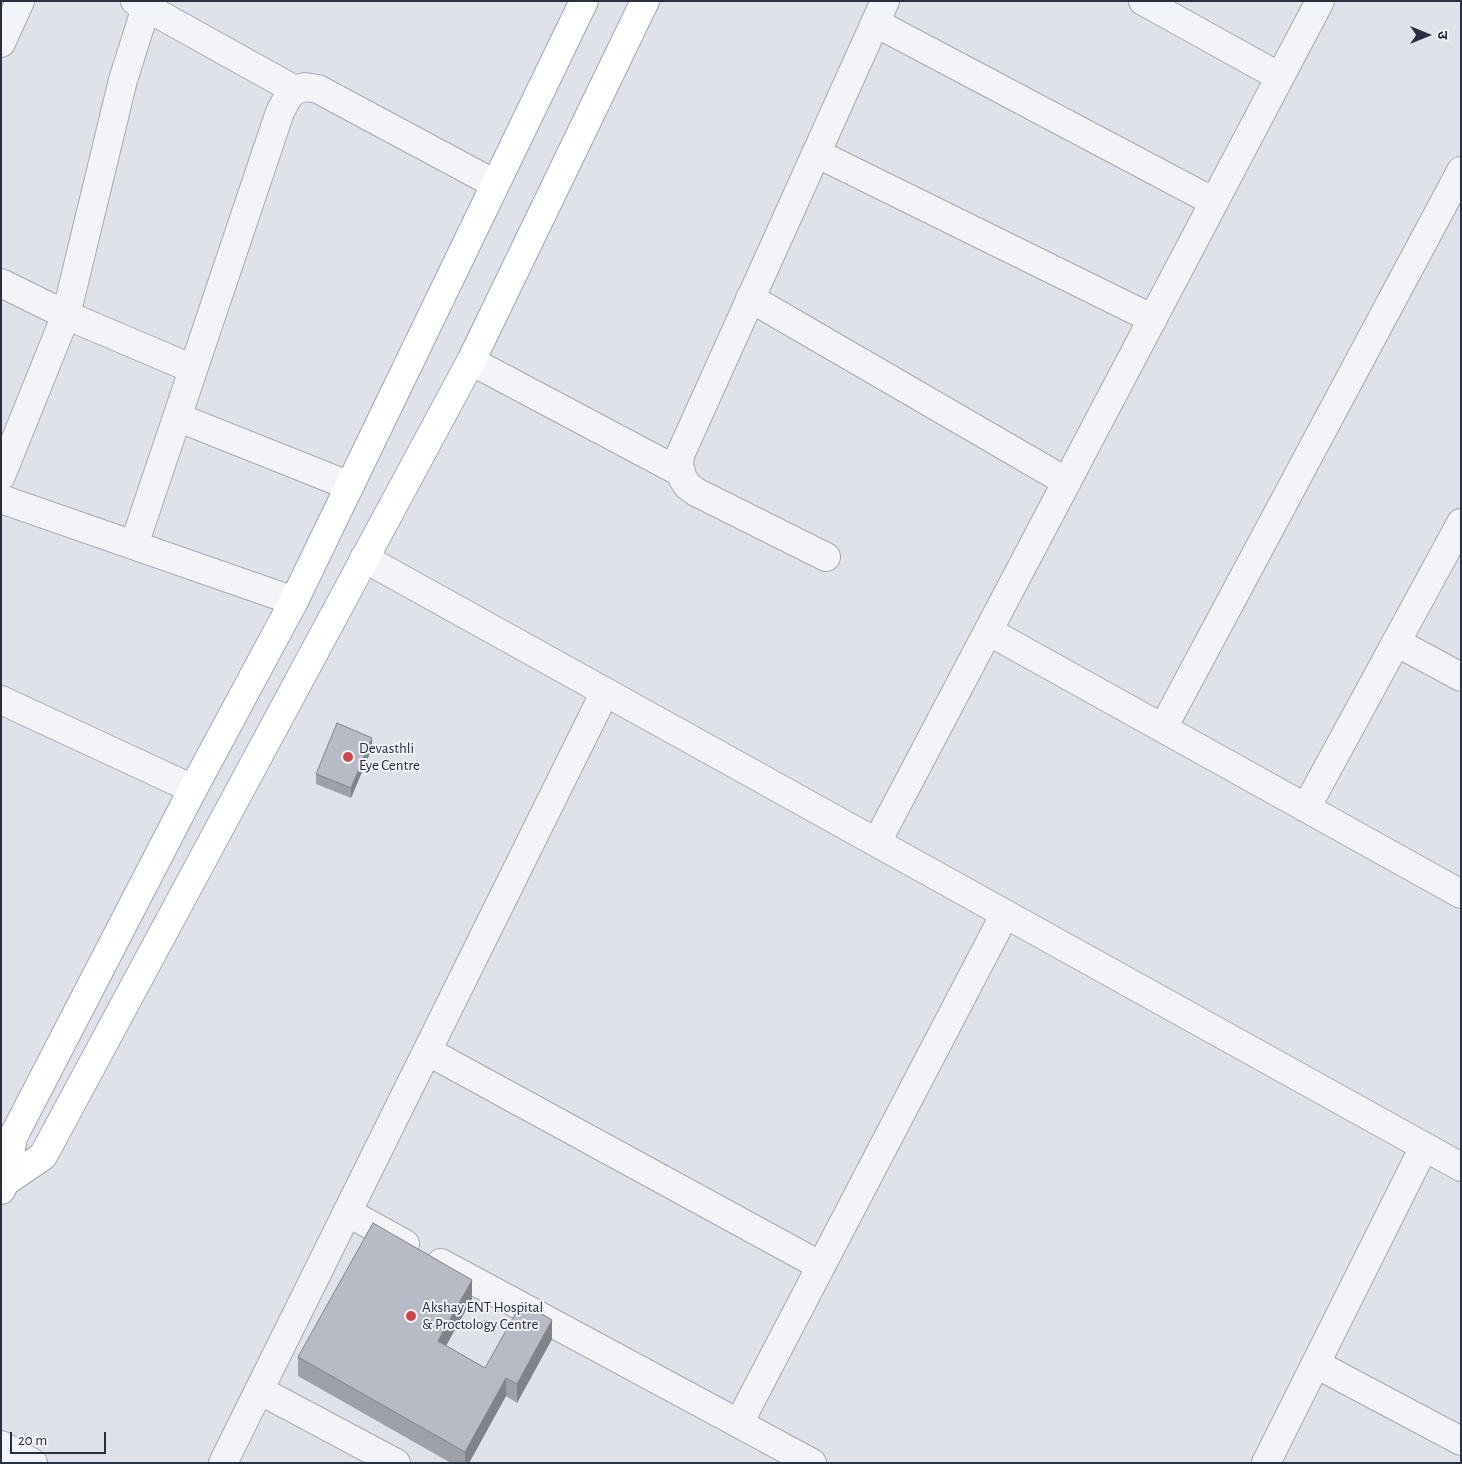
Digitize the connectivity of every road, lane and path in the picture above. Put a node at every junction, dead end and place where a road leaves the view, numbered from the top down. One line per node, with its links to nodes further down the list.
1 (20, 1): 8 (street)
2 (584, 1): 13 (main road)
3 (645, 1): 19 (main road)
4 (1143, 1): 9 (street)
5 (1320, 1): 9 (street)
6 (143, 4): 10 (street); 17 (street)
7 (880, 12): 11 (street); 14 (street)
8 (1, 43)
9 (1280, 78): 14 (street)
10 (294, 90): 13 (street); 20 (street)
11 (816, 153): 16 (street); 18 (street)
12 (1461, 171): 37 (street)
13 (495, 184): 25 (main road)
14 (1214, 202): 18 (street)
15 (1, 283): 17 (street)
16 (750, 298): 22 (street); 24 (street)
17 (66, 315): 20 (street); 23 (street)
18 (1153, 319): 24 (street)
19 (471, 362): 22 (street); 30 (main road)
20 (193, 369): 21 (street)
21 (177, 417): 25 (street); 28 (street)
22 (680, 472): 29 (street)
23 (1, 476)
24 (1067, 482): 32 (street)
25 (350, 486): 31 (main road)
26 (1, 499): 28 (street)
27 (1461, 523): 33 (street)
28 (134, 545): 31 (street)
29 (826, 557)
30 (364, 558): 35 (street); 46 (main road)
31 (294, 601): 38 (main road)
32 (988, 631): 37 (street); 40 (street)
33 (1396, 642): 34 (street); 39 (street)
34 (1461, 677)
35 (605, 692): 40 (street); 43 (street)
36 (1, 700): 38 (street)
37 (1163, 728): 39 (street)
38 (193, 789): 44 (main road)
39 (1306, 808): 41 (street)
40 (877, 842): 42 (street)
41 (1461, 894)
42 (1005, 914): 45 (street); 50 (street)
43 (427, 1051): 49 (street); 50 (street)
44 (7, 1135): 46 (street); 48 (main road)
45 (1424, 1147): 47 (street); 51 (street)
46 (43, 1156): 48 (main road)
47 (1461, 1167)
48 (3, 1186)
49 (347, 1212): 52 (street); 53 (street)
50 (821, 1266): 53 (street)
51 (1316, 1364): 54 (street); 60 (street)
52 (259, 1390): 57 (street); 58 (street)
53 (739, 1423): 59 (street)
54 (1461, 1441)
55 (1, 1445): 56 (street)
56 (33, 1463)
57 (223, 1463)
58 (396, 1463)
59 (812, 1463)
60 (1266, 1463)

